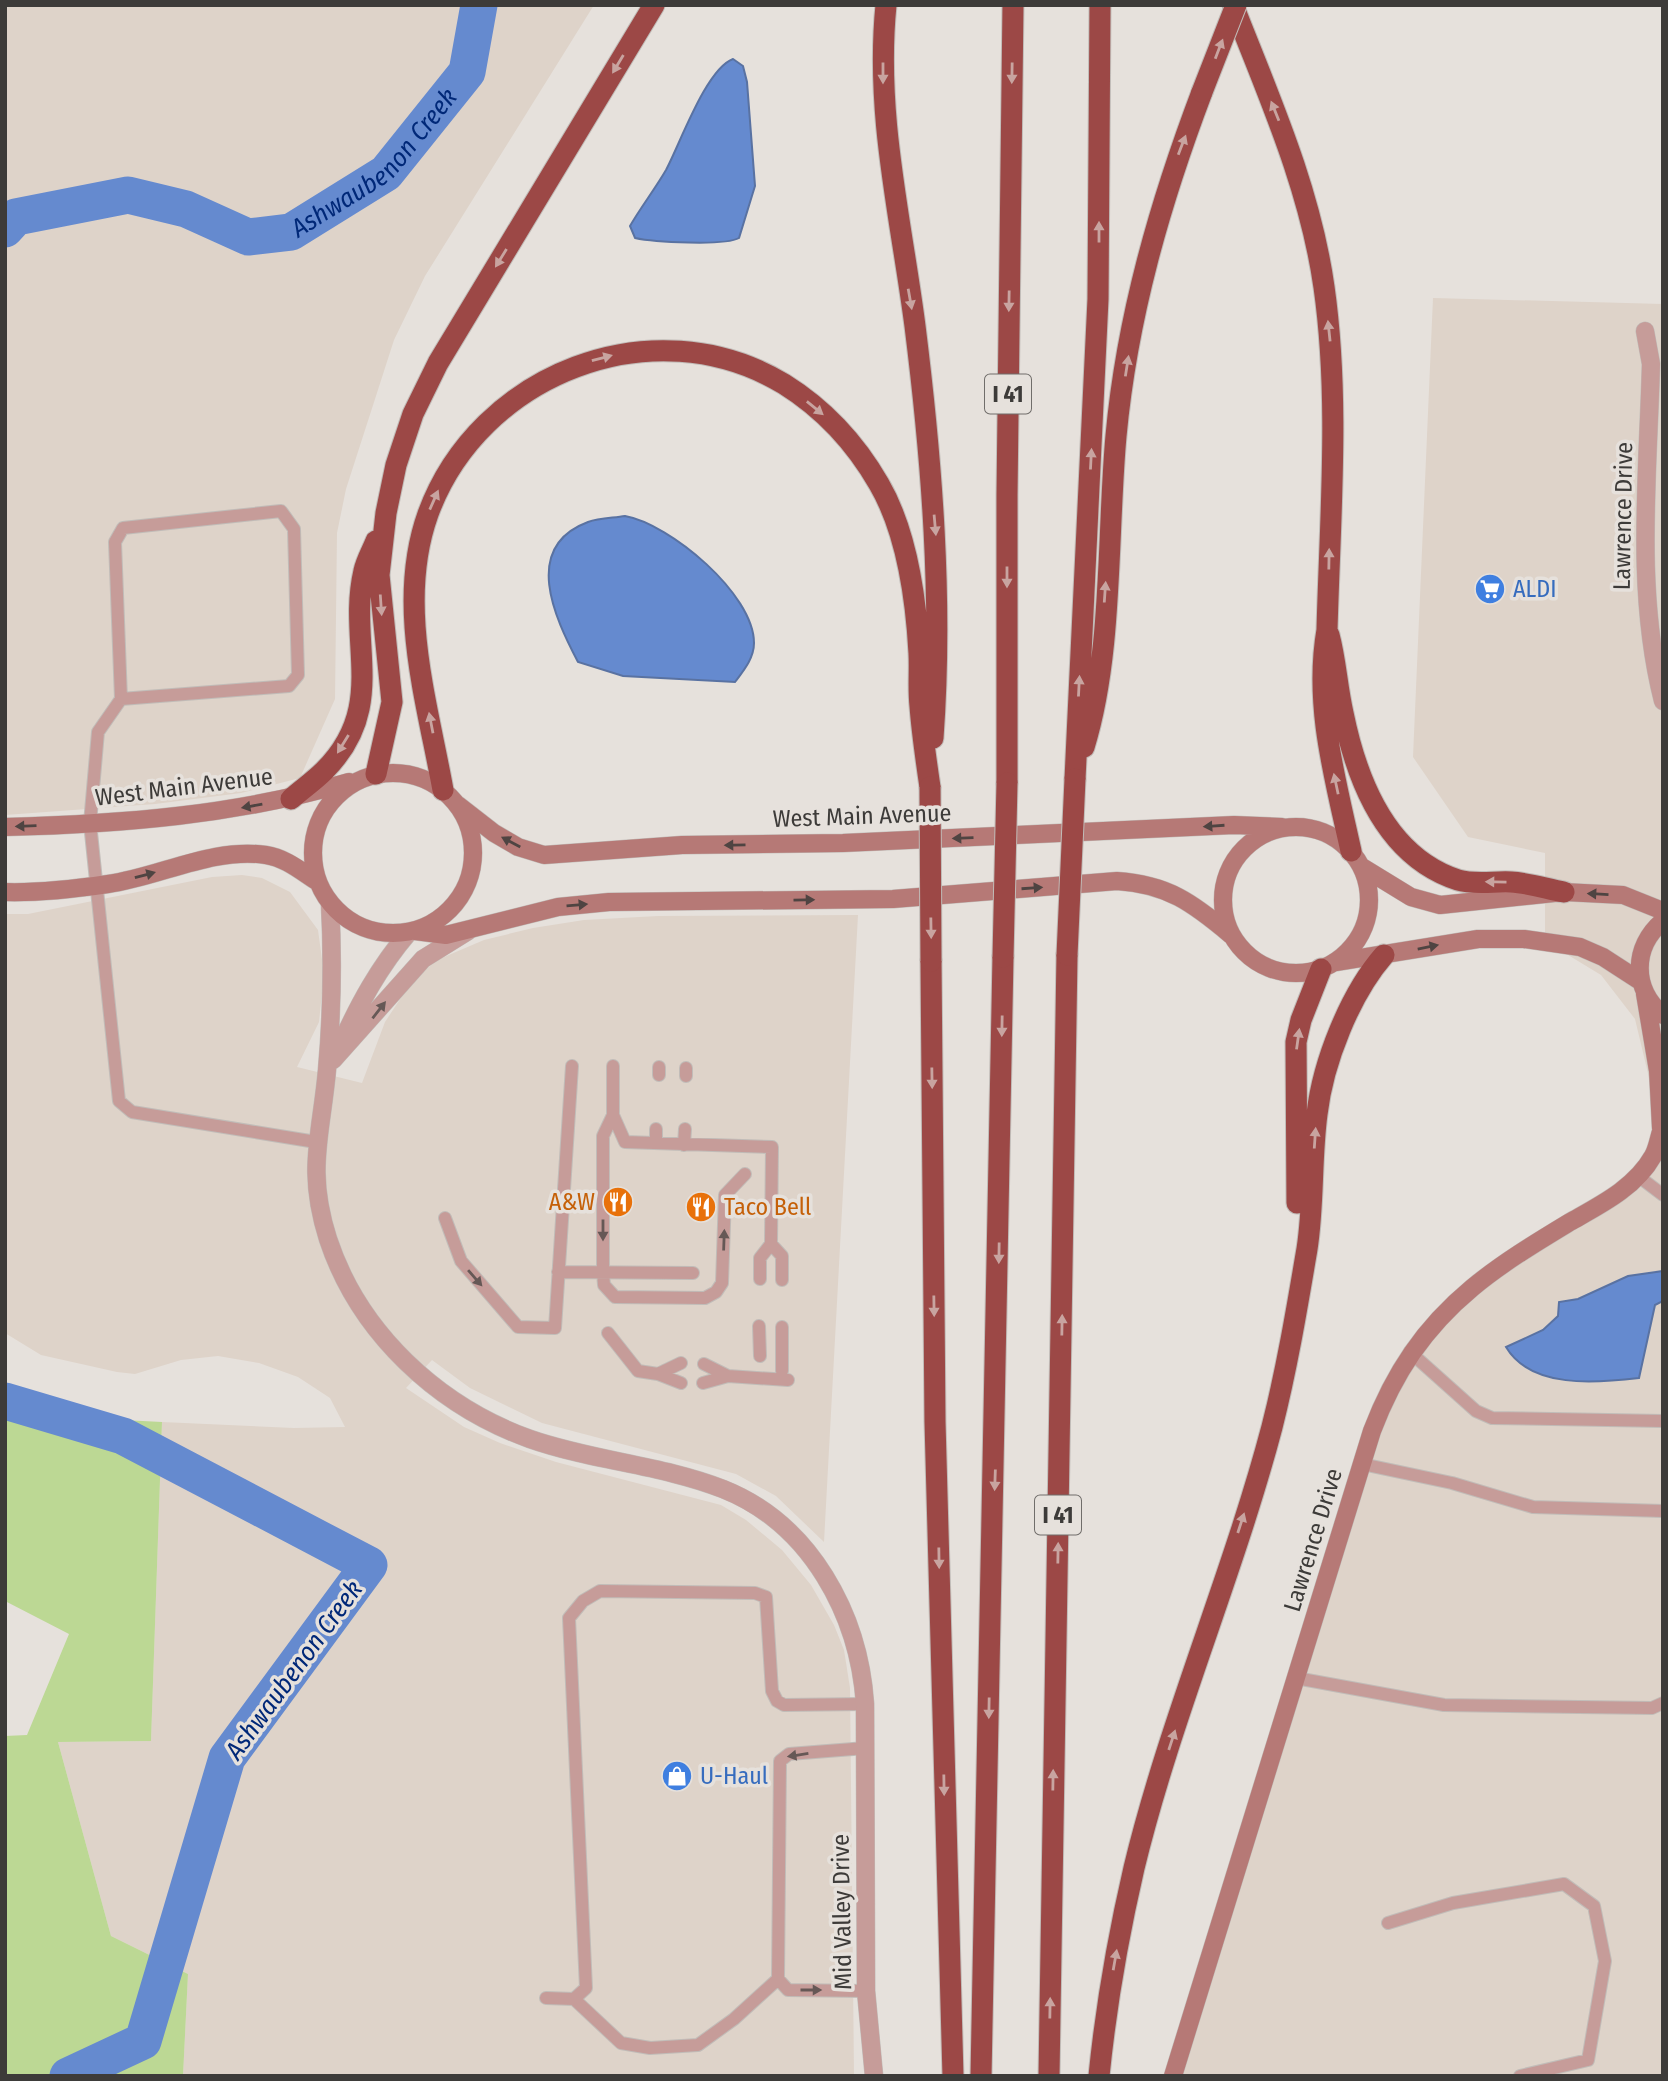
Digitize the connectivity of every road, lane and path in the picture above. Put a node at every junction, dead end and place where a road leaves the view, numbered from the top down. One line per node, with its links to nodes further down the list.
1 (654, 5): 7 (highway, one-way to 7)
2 (886, 5): 13 (highway, one-way to 13)
3 (1013, 5): 81 (highway, I 41, one-way to 81, bridge)
4 (1100, 5): 12 (highway, I 41, one-way to 4)
5 (1235, 5): 8 (highway, one-way to 5); 12 (highway, one-way to 5, bridge)
6 (1645, 331): 10 (street, Lawrence Drive)
7 (386, 513): 11 (highway, one-way to 11); 15 (highway, one-way to 15)
8 (1327, 630): 20 (highway, one-way to 8); 24 (highway, one-way to 8)
9 (121, 699): 9 (lane); 17 (lane)
10 (1663, 701)
11 (371, 776): 14 (main road); 15 (main road, West Main Avenue); 21 (main road)
12 (1074, 779): 82 (highway, I 41, one-way to 12, bridge)
13 (930, 787): 14 (highway, one-way to 13); 80 (highway, one-way to 80, bridge)
14 (443, 790): 16 (main road)
15 (291, 799): 17 (main road, West Main Avenue, one-way to 17)
16 (458, 805): 19 (main road, West Main Avenue, one-way to 16); 29 (main road)
17 (90, 823): 18 (main road, West Main Avenue, one-way to 18); 22 (lane)
18 (5, 827)
19 (1282, 827): 20 (main road); 30 (main road)
20 (1357, 859): 24 (main road); 32 (main road)
21 (318, 883): 22 (main road, one-way to 21); 25 (main road)
22 (99, 885): 23 (main road); 42 (lane)
23 (5, 892)
24 (1564, 892): 26 (main road, one-way to 24)
25 (330, 903): 29 (main road); 37 (street)
26 (1663, 911)
27 (1663, 921): 33 (main road, Lawrence Drive)
28 (474, 927): 29 (main road); 30 (main road, one-way to 30); 37 (street, one-way to 28)
29 (412, 931): 37 (street)
30 (1231, 935): 32 (main road)
31 (1384, 955): 32 (main road); 33 (main road, one-way to 33); 54 (highway, one-way to 31)
32 (1329, 966): 54 (highway, one-way to 32)
33 (1642, 988): 34 (main road); 39 (main road, Lawrence Drive)
34 (1663, 1015)
35 (572, 1066): 50 (lane)
36 (612, 1066): 38 (lane)
37 (330, 1067): 42 (street, Mid Valley Drive)
38 (613, 1115): 43 (lane); 51 (lane, one-way to 51)
39 (1662, 1127): 46 (main road, Lawrence Drive)
40 (656, 1129): 43 (lane)
41 (685, 1129): 44 (lane)
42 (316, 1142): 72 (street, Mid Valley Drive)
43 (656, 1143): 44 (lane)
44 (684, 1144): 49 (lane)
45 (745, 1174): 51 (lane, one-way to 45)
46 (1638, 1176): 47 (lane); 59 (main road, Lawrence Drive)
47 (1663, 1195)
48 (445, 1218): 50 (lane, one-way to 50)
49 (771, 1244): 53 (lane); 55 (lane)
50 (558, 1272): 51 (lane)
51 (603, 1273): 52 (lane)
52 (693, 1273)
53 (760, 1279)
54 (1299, 1279): 83 (highway, one-way to 54)
55 (782, 1280)
56 (759, 1326): 60 (lane)
57 (782, 1327): 64 (lane)
58 (608, 1333): 63 (lane)
59 (1410, 1352): 67 (lane); 68 (main road, Lawrence Drive)
60 (760, 1356)
61 (681, 1363): 63 (lane)
62 (704, 1364): 64 (lane)
63 (658, 1374): 65 (lane)
64 (728, 1376): 66 (lane)
65 (681, 1382)
66 (703, 1383)
67 (1663, 1421)
68 (1362, 1464): 69 (lane); 70 (main road, Lawrence Drive)
69 (1663, 1511)
70 (1296, 1678): 71 (lane); 84 (main road, Lawrence Drive)
71 (1663, 1703)
72 (865, 1704): 73 (street, Mid Valley Drive); 78 (lane)
73 (866, 1748): 75 (lane, one-way to 75); 76 (street, Mid Valley Drive)
74 (1388, 1923): 85 (lane)
75 (778, 1979): 76 (lane, one-way to 76); 78 (lane)
76 (866, 1991): 79 (street, Mid Valley Drive)
77 (546, 1998): 78 (lane)
78 (574, 1998)
79 (874, 2076)
80 (953, 2076)
81 (981, 2076)
82 (1049, 2076)
83 (1099, 2076)
84 (1173, 2076)
85 (1520, 2076)

